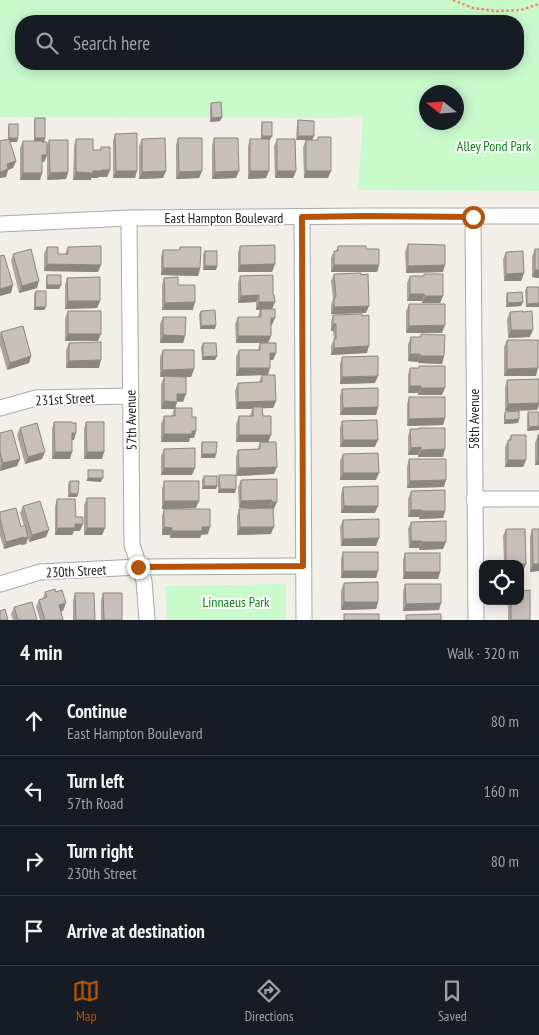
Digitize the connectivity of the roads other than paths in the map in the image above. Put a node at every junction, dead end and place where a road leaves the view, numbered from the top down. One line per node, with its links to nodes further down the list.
1 (539, 216): 3 (street, East Hampton Boulevard)
2 (302, 217): 3 (street, East Hampton Boulevard); 4 (street, East Hampton Boulevard); 10 (street)
3 (473, 217): 8 (street, 58th Avenue)
4 (129, 218): 5 (street, East Hampton Boulevard); 6 (street, 57th Avenue)
5 (0, 224)
6 (130, 396): 7 (street, 231st Street); 11 (street, 57th Avenue)
7 (0, 408)
8 (474, 499): 9 (street); 15 (street, 58th Avenue)
9 (539, 499)
10 (303, 566): 11 (street, 230th Street); 14 (street)
11 (138, 567): 12 (street, 230th Street); 13 (street, 57th Avenue)
12 (0, 584)
13 (147, 620)
14 (304, 620)
15 (476, 620)

